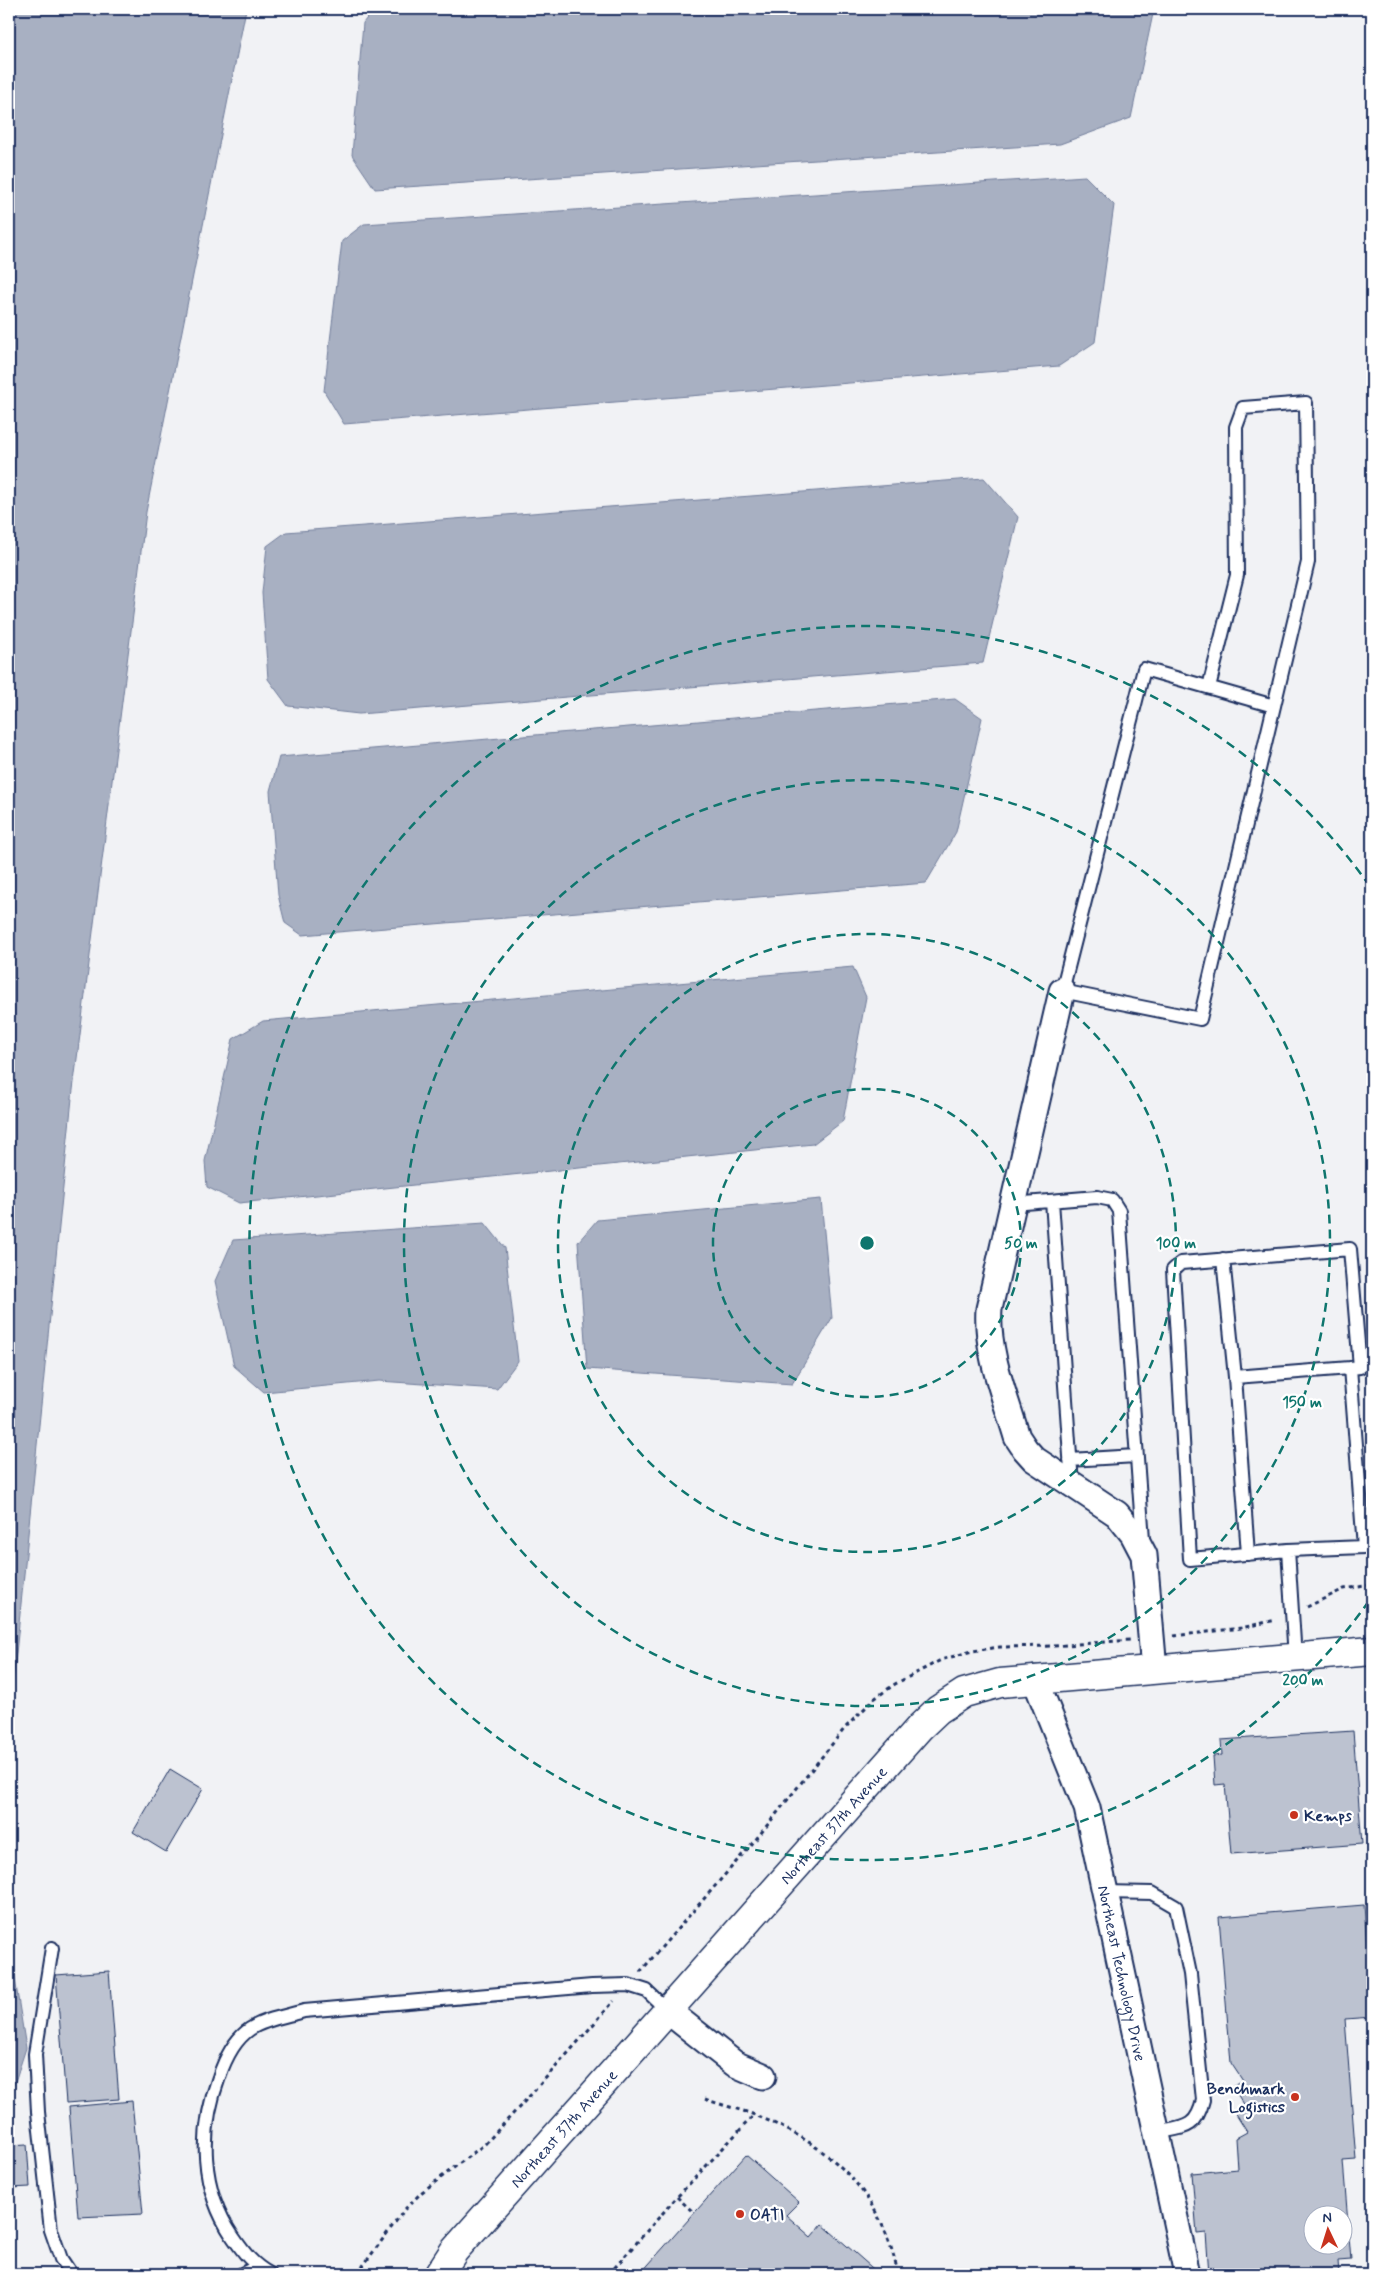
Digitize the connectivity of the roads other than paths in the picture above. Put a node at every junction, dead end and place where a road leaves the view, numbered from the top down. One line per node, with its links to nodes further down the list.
1 (1209, 687): 2 (lane); 2 (lane); 3 (lane)
2 (1274, 706): 3 (lane)
3 (1062, 991): 5 (street)
4 (1052, 1201): 5 (lane); 9 (lane); 10 (lane)
5 (1013, 1204): 10 (street)
6 (1223, 1259): 7 (lane); 8 (lane); 12 (lane)
7 (1350, 1368): 8 (lane); 11 (lane)
8 (1235, 1377): 12 (lane)
9 (1136, 1456): 10 (lane); 13 (lane)
10 (1071, 1472): 13 (street)
11 (1288, 1550): 12 (lane); 15 (lane)
12 (1248, 1554)
13 (1144, 1555): 16 (street)
14 (1372, 1650): 15 (street, Northeast 37th Avenue)
15 (1294, 1658): 16 (street, Northeast 37th Avenue)
16 (1154, 1670): 17 (street, Northeast 37th Avenue)
17 (1035, 1679): 18 (street, Northeast Technology Drive); 20 (street, Northeast 37th Avenue)
18 (1105, 1892): 22 (street, Northeast Technology Drive); 22 (lane)
19 (52, 1948): 24 (lane)
20 (668, 2011): 21 (street); 23 (lane); 27 (street, Northeast 37th Avenue)
21 (763, 2076)
22 (1156, 2133): 28 (street, Northeast Technology Drive)
23 (256, 2267): 25 (lane); 26 (lane)
24 (71, 2274)
25 (242, 2274)
26 (270, 2274)
27 (439, 2274)
28 (1186, 2274)

